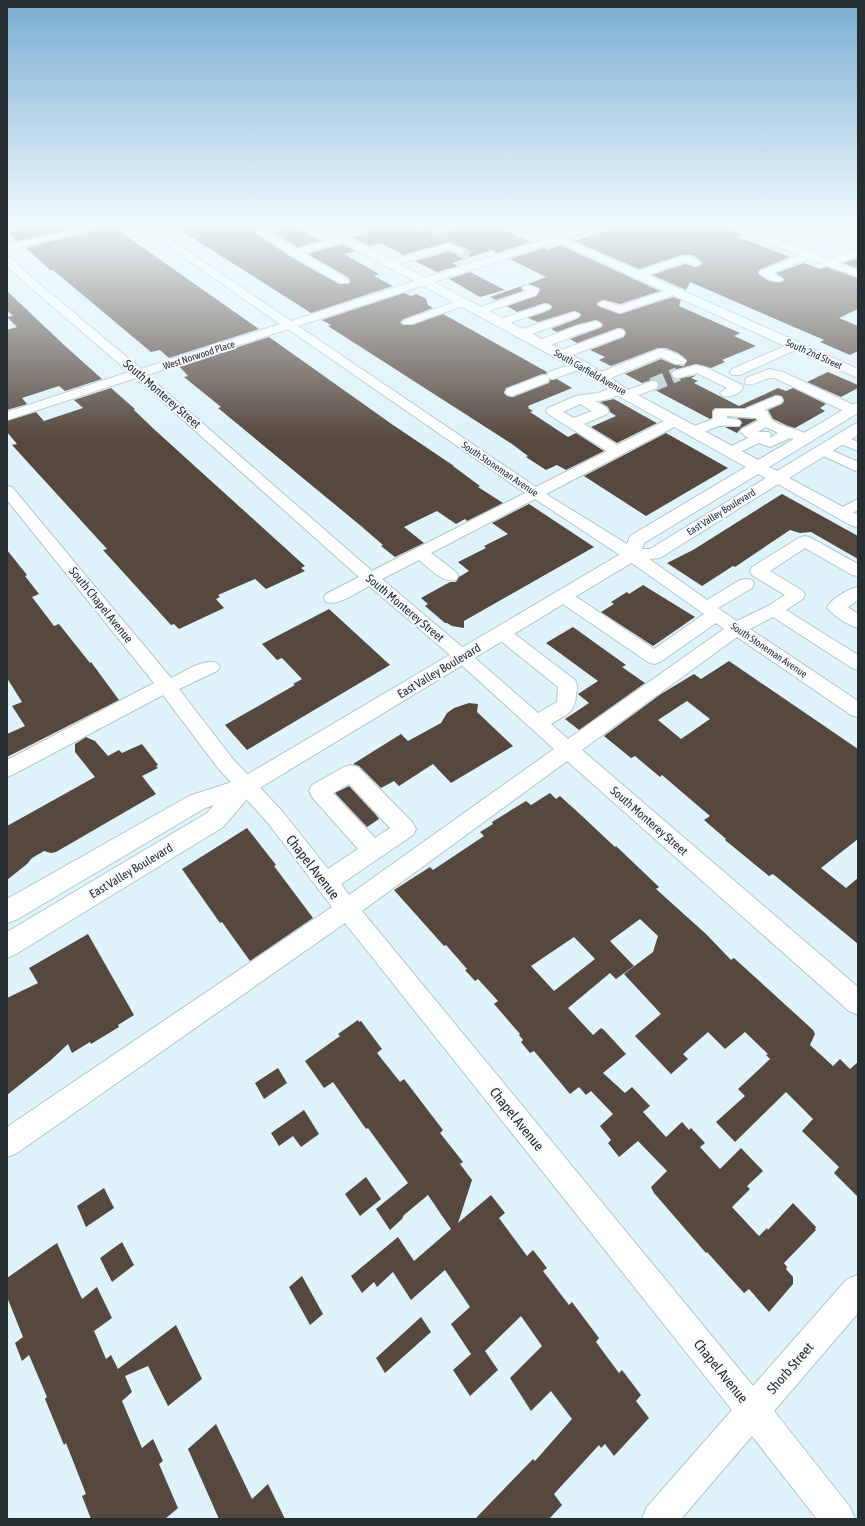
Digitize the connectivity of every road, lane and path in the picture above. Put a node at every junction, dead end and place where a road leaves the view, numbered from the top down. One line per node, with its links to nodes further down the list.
1 (48, 297): 25 (street, South Monterey Street)
2 (249, 297): 15 (street, South Stoneman Avenue)
3 (375, 297): 15 (street, West Norwood Place)
4 (455, 297): 8 (main road, South Garfield Avenue)
5 (522, 297): 11 (street)
6 (656, 297): 9 (street)
7 (687, 297): 20 (street, South 2nd Street)
8 (464, 302): 11 (main road, South Garfield Avenue); 13 (street)
9 (604, 304)
10 (545, 307): 14 (street)
11 (478, 311): 14 (main road, South Garfield Avenue)
12 (574, 315): 18 (street)
13 (408, 322)
14 (501, 322): 18 (main road, South Garfield Avenue)
15 (290, 325): 25 (street, West Norwood Place); 55 (street, South Stoneman Avenue)
16 (596, 325): 19 (street)
17 (619, 333): 21 (street)
18 (520, 334): 19 (main road, South Garfield Avenue)
19 (541, 344): 21 (main road, South Garfield Avenue)
20 (795, 346): 24 (street); 27 (street, South 2nd Street)
21 (560, 355): 23 (main road, South Garfield Avenue)
22 (680, 361): 28 (street)
23 (580, 365): 28 (main road, South Garfield Avenue); 31 (street)
24 (736, 372)
25 (139, 374): 38 (street, West Norwood Place); 63 (street, South Monterey Street)
26 (678, 374): 33 (street)
27 (858, 374)
28 (601, 377): 32 (main road, South Garfield Avenue)
29 (751, 381): 36 (street)
30 (652, 385): 32 (street)
31 (512, 392)
32 (623, 392): 34 (street); 39 (main road, South Garfield Avenue)
33 (727, 393)
34 (581, 399): 41 (street); 41 (street)
35 (776, 400): 37 (street)
36 (855, 408): 45 (main road, East Valley Boulevard)
37 (747, 413): 40 (street); 44 (street)
38 (7, 416)
39 (675, 421): 43 (main road, South Garfield Avenue); 49 (street)
40 (720, 421): 43 (street); 44 (street)
41 (573, 424): 49 (street)
42 (858, 428): 46 (main road, East Valley Boulevard)
43 (694, 431): 50 (main road, South Garfield Avenue)
44 (768, 431): 45 (street); 50 (street)
45 (806, 438): 51 (main road, East Valley Boulevard)
46 (841, 439): 47 (street); 48 (main road, East Valley Boulevard)
47 (858, 447)
48 (822, 450): 52 (street); 53 (main road, East Valley Boulevard)
49 (617, 451): 55 (street)
50 (731, 452): 51 (main road, South Garfield Avenue)
51 (758, 467): 53 (main road, South Garfield Avenue); 60 (main road, East Valley Boulevard)
52 (858, 468)
53 (777, 478): 57 (main road, South Garfield Avenue); 60 (main road, East Valley Boulevard)
54 (7, 490): 76 (street, South Chapel Avenue)
55 (535, 493): 59 (street); 60 (street, South Stoneman Avenue)
56 (858, 504): 57 (street)
57 (842, 513): 58 (main road, South Garfield Avenue)
58 (858, 522)
59 (420, 553): 62 (street); 63 (street)
60 (632, 555): 66 (main road, East Valley Boulevard); 69 (street, South Stoneman Avenue)
61 (858, 571): 68 (street)
62 (450, 576)
63 (371, 578): 67 (street); 73 (street, South Monterey Street)
64 (746, 584): 69 (street)
65 (858, 592): 70 (street)
66 (563, 596): 69 (street); 72 (main road, East Valley Boulevard)
67 (332, 598)
68 (774, 610): 71 (street); 74 (street)
69 (711, 611): 71 (street, South Stoneman Avenue)
70 (858, 622)
71 (737, 628): 77 (street, South Stoneman Avenue); 80 (street)
72 (502, 633): 73 (main road, East Valley Boulevard); 79 (street)
73 (462, 656): 79 (street, South Monterey Street); 82 (main road, East Valley Boulevard)
74 (858, 664)
75 (211, 667): 76 (street)
76 (167, 686): 78 (street, South Chapel Avenue); 81 (street)
77 (858, 710)
78 (192, 721): 82 (street, Chapel Avenue)
79 (537, 723): 80 (street, South Monterey Street)
80 (567, 750): 85 (street); 88 (street, South Monterey Street)
81 (7, 769)
82 (246, 786): 84 (street, Chapel Avenue); 86 (main road, East Valley Boulevard); 87 (main road, East Valley Boulevard)
83 (375, 849): 83 (street); 84 (street)
84 (326, 882): 85 (street, Chapel Avenue)
85 (346, 909): 89 (street); 91 (street, Chapel Avenue)
86 (7, 912)
87 (7, 946)
88 (858, 1003)
89 (7, 1143)
90 (858, 1290): 91 (street, Shorb Street)
91 (753, 1410): 92 (street, Shorb Street); 93 (street, Chapel Avenue)
92 (659, 1519)
93 (838, 1519)

